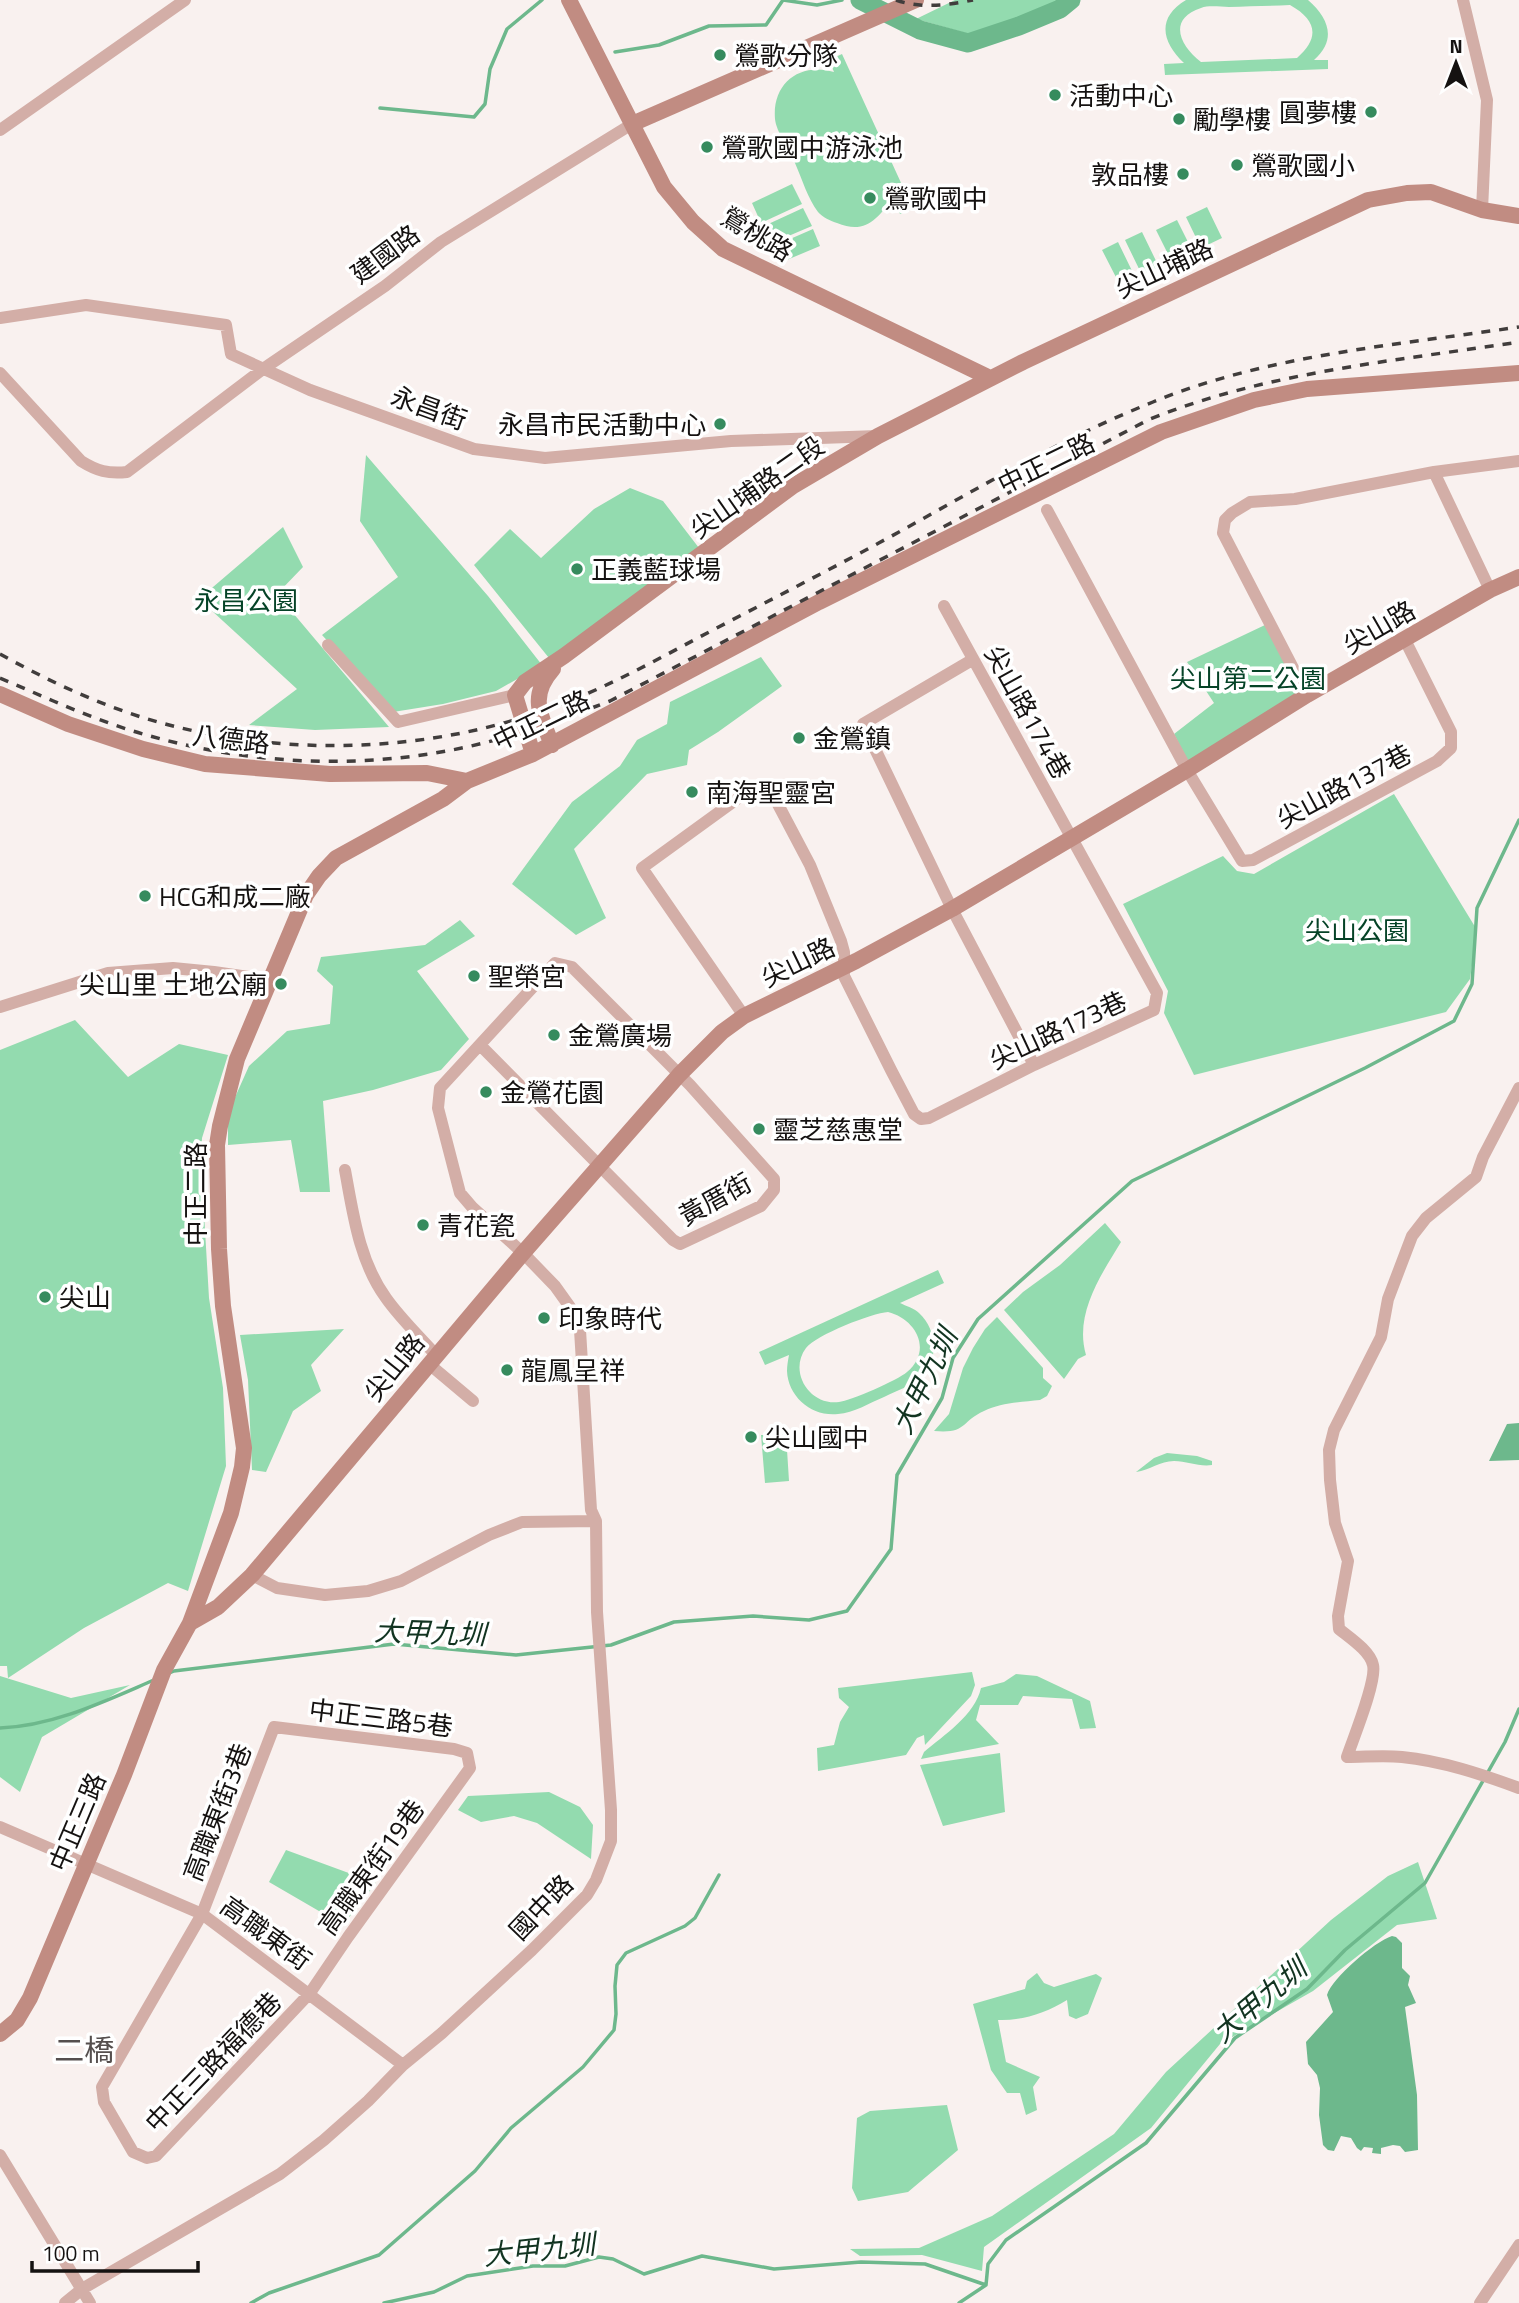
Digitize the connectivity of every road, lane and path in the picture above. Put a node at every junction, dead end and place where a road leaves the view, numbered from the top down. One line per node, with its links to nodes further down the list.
1 (186, 0): 6 (street)
2 (569, 0): 5 (street, 鶯桃路)
3 (1463, 0): 7 (street)
4 (906, 3): 5 (street, 建國路)
5 (632, 124): 10 (street, 建國路); 13 (street, 鶯桃路)
6 (0, 130)
7 (1482, 210): 8 (street, 尖山埔路); 13 (street, 尖山埔路)
8 (1519, 216)
9 (0, 318): 10 (street, 永昌街)
10 (263, 369): 11 (street, 建國路); 14 (street, 永昌街)
11 (0, 373)
12 (1519, 373): 28 (street, 中正二路)
13 (990, 377): 14 (street, 尖山埔路)
14 (878, 436): 23 (street, 尖山埔路二段)
15 (1519, 461): 16 (street)
16 (1434, 472): 19 (street); 27 (street)
17 (1047, 510): 30 (street)
18 (1519, 577): 19 (street, 尖山路)
19 (1490, 590): 21 (street, 尖山路)
20 (944, 606): 24 (street, 尖山路174巷)
21 (1405, 640): 27 (street, 尖山路); 30 (street, 尖山路137巷)
22 (328, 645): 26 (street)
23 (564, 656): 26 (street); 28 (street)
24 (972, 660): 32 (street, 尖山路174巷); 33 (street)
25 (0, 694): 31 (street, 八德路)
26 (515, 695): 29 (street)
27 (1307, 695): 30 (street, 尖山路)
28 (552, 745): 29 (street, 中正二路)
29 (533, 754): 31 (street, 中正二路)
30 (1187, 770): 32 (street, 尖山路)
31 (467, 781): 35 (street, 中正二路)
32 (1072, 839): 33 (street, 尖山路); 39 (street, 尖山路173巷)
33 (952, 909): 34 (street, 尖山路); 39 (street)
34 (845, 966): 37 (street, 尖山路); 37 (street); 39 (street, 尖山路173巷)
35 (270, 981): 36 (street); 49 (street, 中正二路)
36 (0, 1007)
37 (744, 1016): 40 (street, 尖山路)
38 (480, 1045): 40 (street, 國中路); 42 (street); 44 (street, 國中路)
39 (1034, 1065)
40 (679, 1075): 42 (street, 尖山路); 42 (street, 黃厝街)
41 (1519, 1088): 52 (street)
42 (600, 1166): 44 (street, 尖山路)
43 (345, 1170): 45 (street)
44 (523, 1253): 45 (street, 尖山路); 47 (street, 國中路)
45 (432, 1359): 46 (street); 48 (street, 尖山路)
46 (473, 1401)
47 (596, 1521): 48 (street); 58 (street, 國中路)
48 (252, 1575): 49 (street, 尖山路)
49 (190, 1623): 54 (street, 中正三路)
50 (274, 1727): 51 (street, 中正三路5巷); 55 (street, 高職東街3巷)
51 (470, 1768): 56 (street, 高職東街19巷)
52 (1519, 1788)
53 (0, 1827): 54 (street, 高職東街)
54 (87, 1864): 55 (street, 高職東街); 57 (street, 中正三路)
55 (202, 1914): 56 (street, 高職東街); 60 (street, 高職東街3巷)
56 (310, 1993): 58 (street, 高職東街); 60 (street, 中正三路福德巷)
57 (0, 2034)
58 (403, 2065): 62 (street, 國中路)
59 (0, 2155): 62 (street)
60 (147, 2158)
61 (1519, 2245): 65 (street)
62 (82, 2289): 63 (street, 國中路); 64 (street)
63 (65, 2303)
64 (90, 2303)
65 (1480, 2303)

